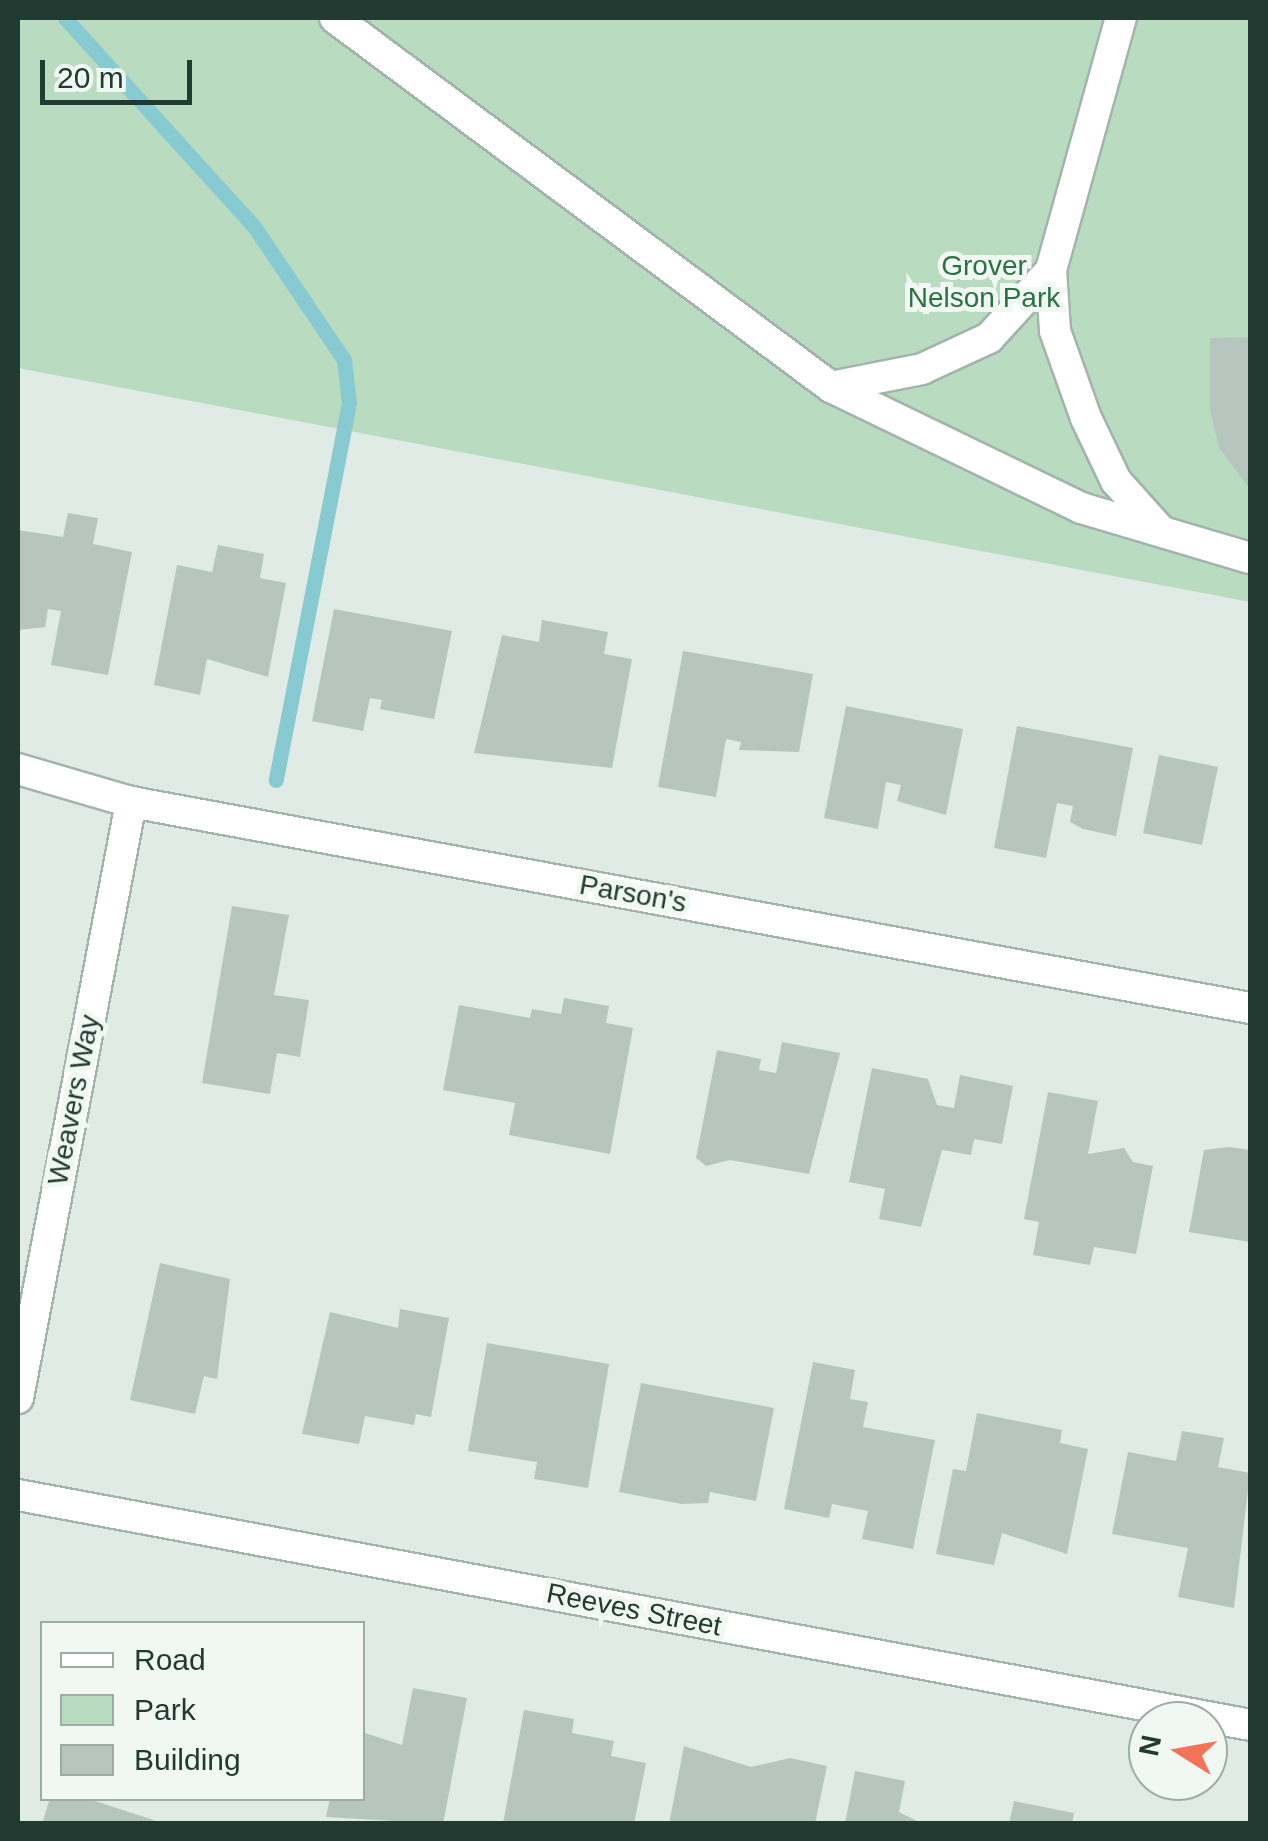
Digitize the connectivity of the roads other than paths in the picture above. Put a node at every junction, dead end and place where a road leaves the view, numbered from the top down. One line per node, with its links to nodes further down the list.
1 (335, 18): 4 (street)
2 (1121, 18): 3 (street)
3 (1051, 270): 4 (street); 5 (street)
4 (831, 387): 5 (street)
5 (1162, 532): 6 (street)
6 (1250, 558)
7 (18, 769): 8 (street, Parson's)
8 (131, 802): 9 (street, Parson's); 10 (street, Weavers Way)
9 (1250, 1008)
10 (18, 1398)
11 (18, 1495): 12 (street, Reeves Street)
12 (1250, 1725)

